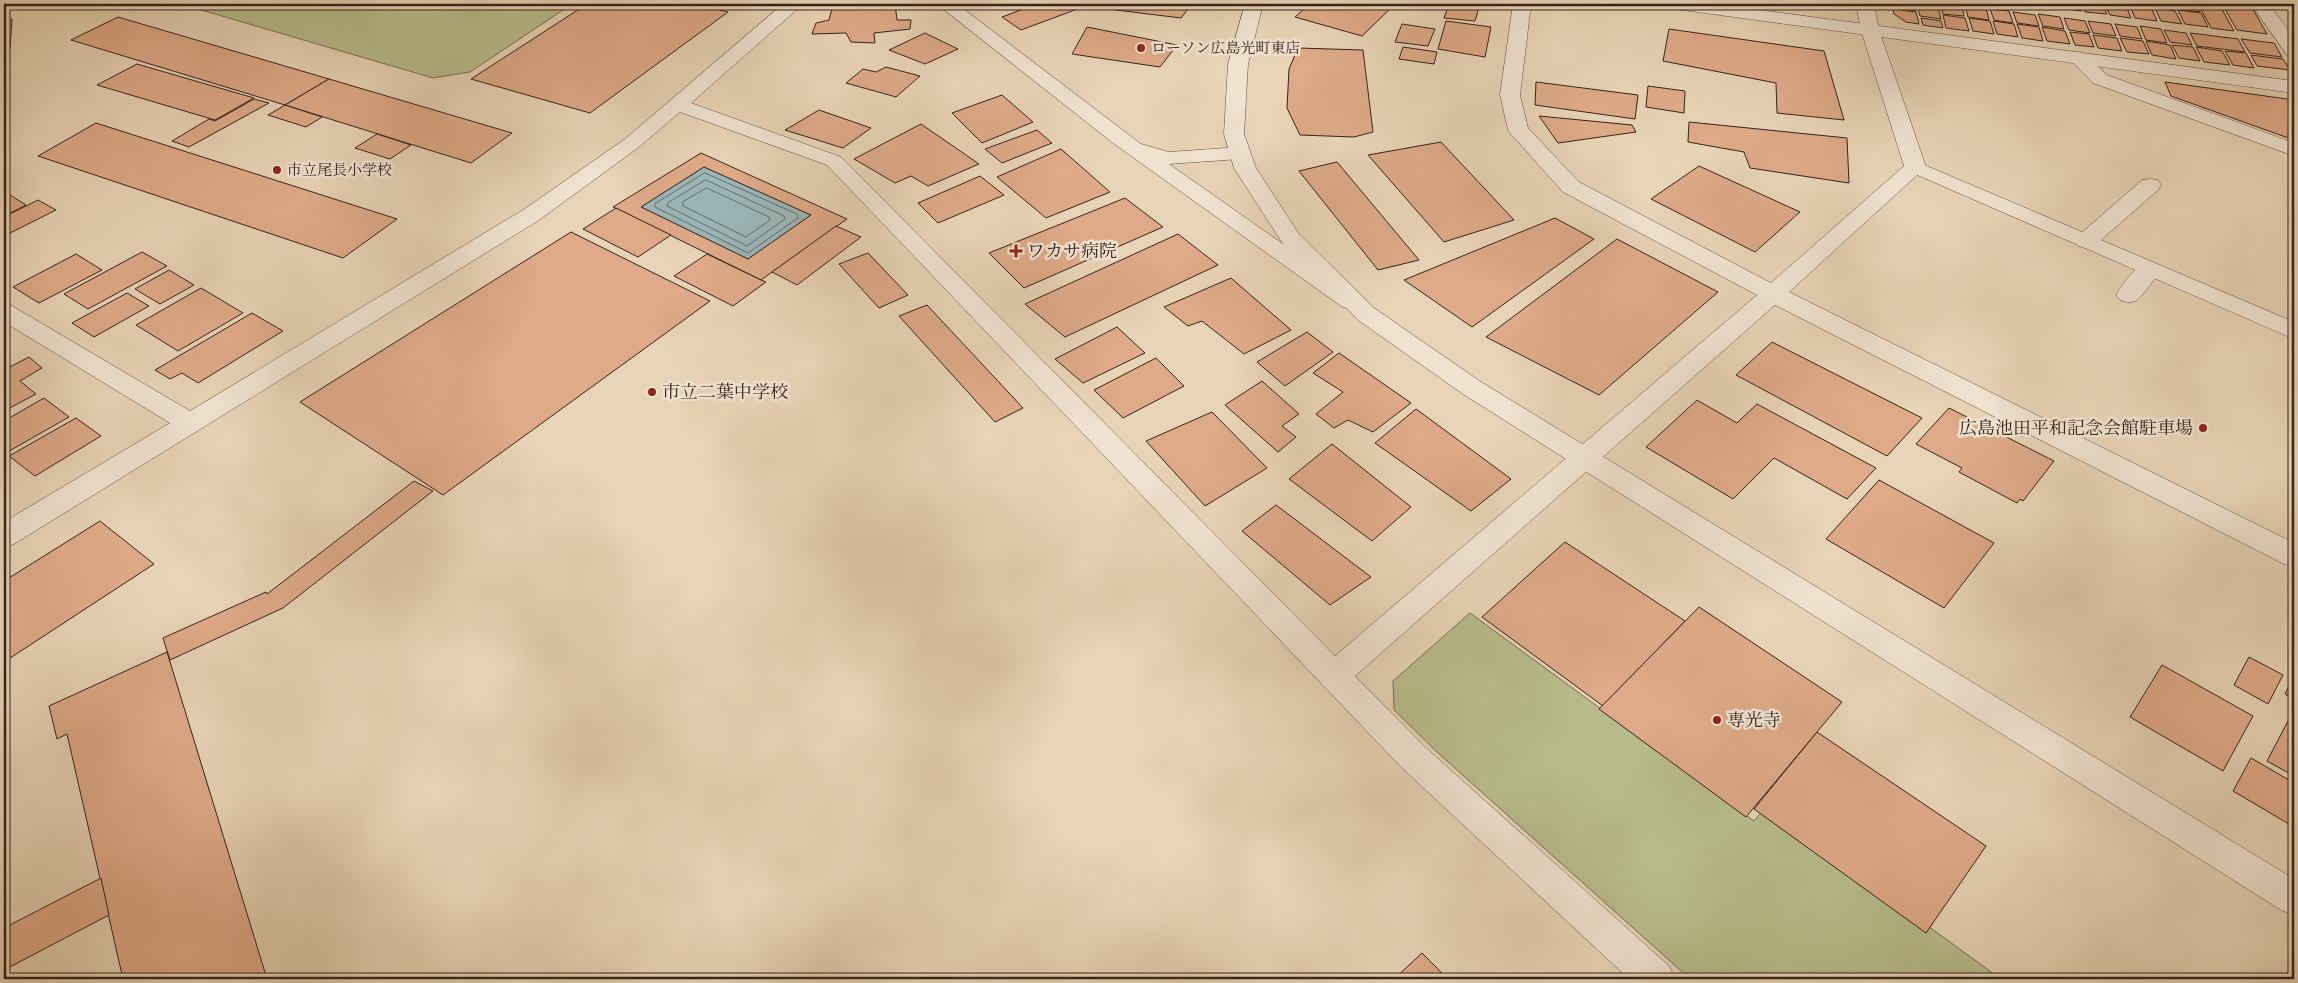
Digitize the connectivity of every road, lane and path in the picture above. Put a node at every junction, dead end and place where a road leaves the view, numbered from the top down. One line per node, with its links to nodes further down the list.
1 (794, 4): 12 (street)
2 (946, 4): 13 (street)
3 (1254, 4): 15 (street)
4 (1522, 4): 20 (street)
5 (1675, 4): 8 (street)
6 (1865, 4): 8 (street)
7 (2260, 4): 9 (street)
8 (1870, 30): 10 (street); 16 (street)
9 (2294, 51)
10 (2078, 58): 11 (street); 14 (street)
11 (2294, 87)
12 (678, 105): 25 (street); 29 (street)
13 (1120, 139): 15 (street); 23 (street)
14 (2294, 150)
15 (1240, 153): 23 (street)
16 (1915, 167): 18 (street); 20 (street)
17 (2150, 185): 18 (street)
18 (2086, 241): 19 (street)
19 (2150, 268): 21 (street); 24 (street)
20 (1773, 294): 26 (street); 28 (street)
21 (2128, 295)
22 (4, 311): 25 (street)
23 (1366, 314): 26 (street)
24 (2294, 331)
25 (190, 423): 27 (street)
26 (1584, 458): 29 (street); 30 (street)
27 (4, 536)
28 (2294, 556)
29 (1334, 676): 31 (street)
30 (2294, 898)
31 (1656, 979)

